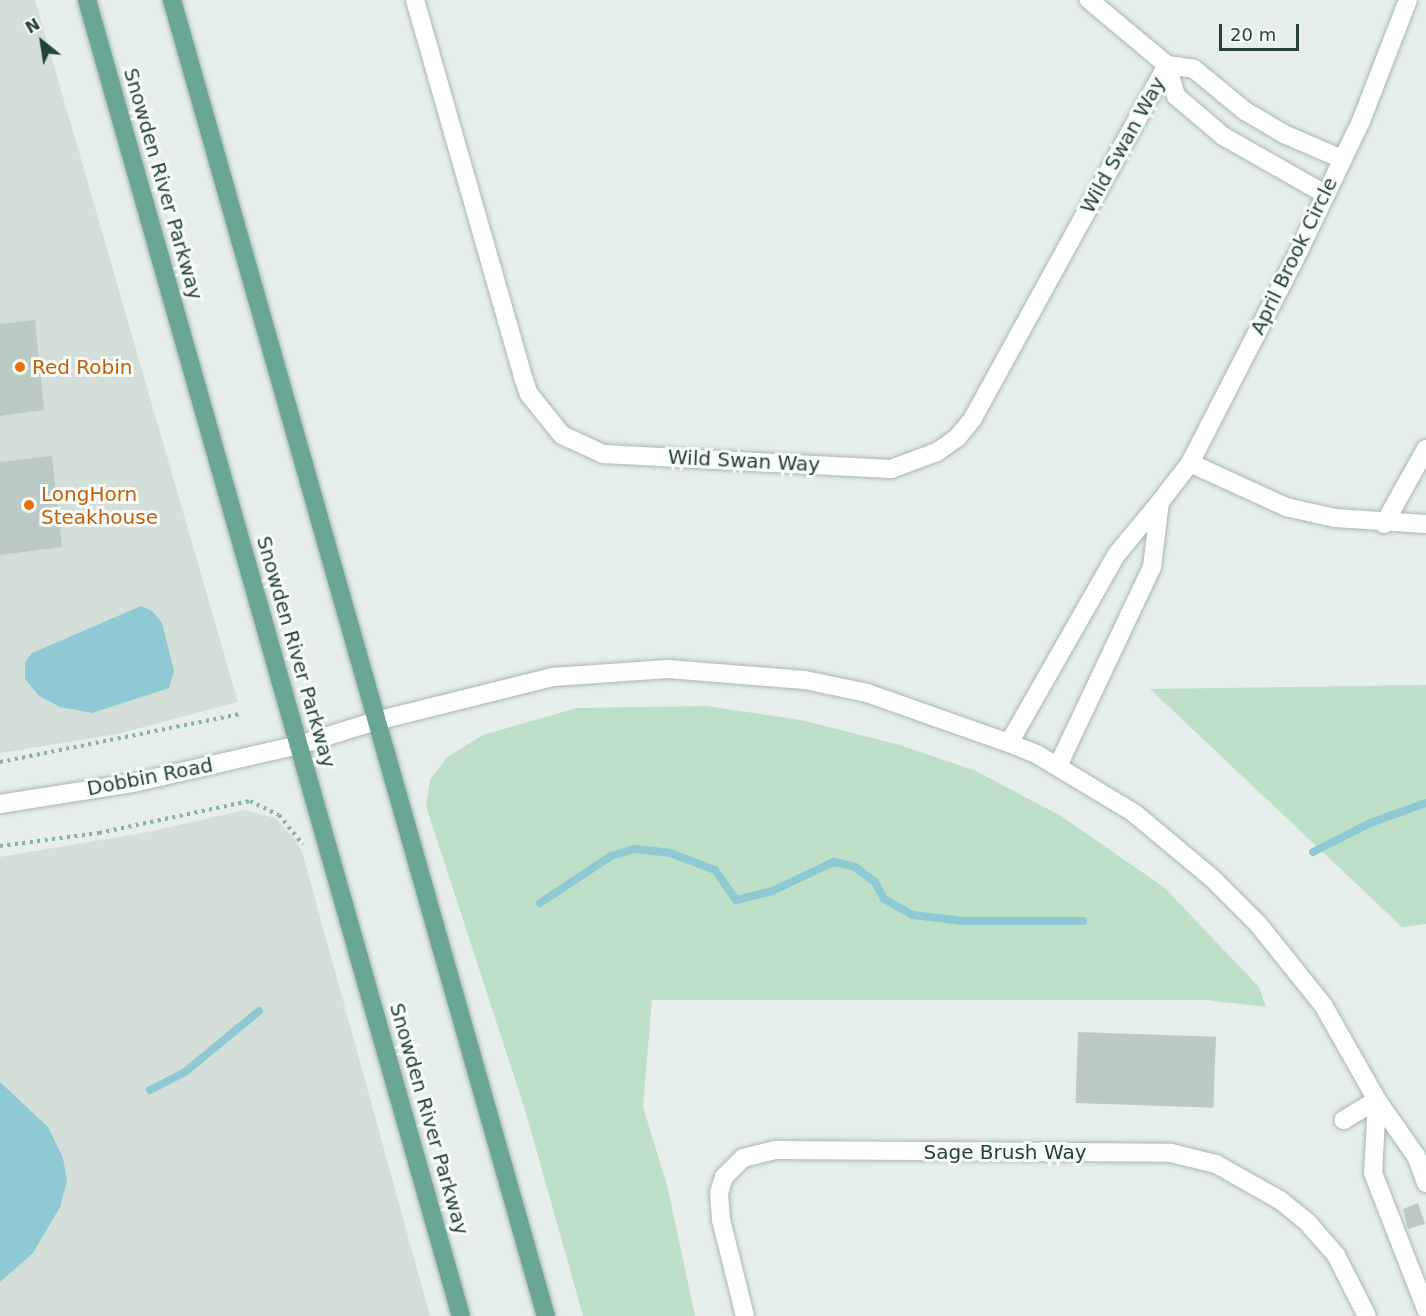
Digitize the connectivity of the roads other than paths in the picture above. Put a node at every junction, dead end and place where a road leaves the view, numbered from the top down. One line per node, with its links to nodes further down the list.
1 (87, 0): 16 (main road, Snowden River Parkway)
2 (172, 0): 14 (main road)
3 (415, 0): 6 (street, Wild Swan Way)
4 (1089, 0): 6 (street)
5 (1408, 0): 7 (street, April Brook Circle)
6 (1167, 65): 7 (street); 8 (street)
7 (1342, 159): 8 (street, April Brook Circle)
8 (1325, 194): 10 (street, April Brook Circle)
9 (1426, 449): 12 (street)
10 (1190, 463): 11 (street, April Brook Circle); 12 (street)
11 (1160, 502): 15 (street, April Brook Circle); 17 (street)
12 (1384, 524): 13 (street)
13 (1426, 524)
14 (376, 721): 15 (street, Dobbin Road); 16 (street, Dobbin Road); 25 (main road)
15 (1009, 743): 17 (street, Dobbin Road)
16 (299, 745): 18 (street, Dobbin Road); 24 (main road, Snowden River Parkway)
17 (1058, 766): 19 (street, Dobbin Road)
18 (0, 804)
19 (1377, 1100): 20 (street); 21 (street, Dobbin Road); 22 (street)
20 (1344, 1120)
21 (1426, 1183)
22 (1418, 1270): 23 (street)
23 (1426, 1309)
24 (461, 1316)
25 (546, 1316)
26 (745, 1316): 27 (street, Sage Brush Way)
27 (1367, 1316)

